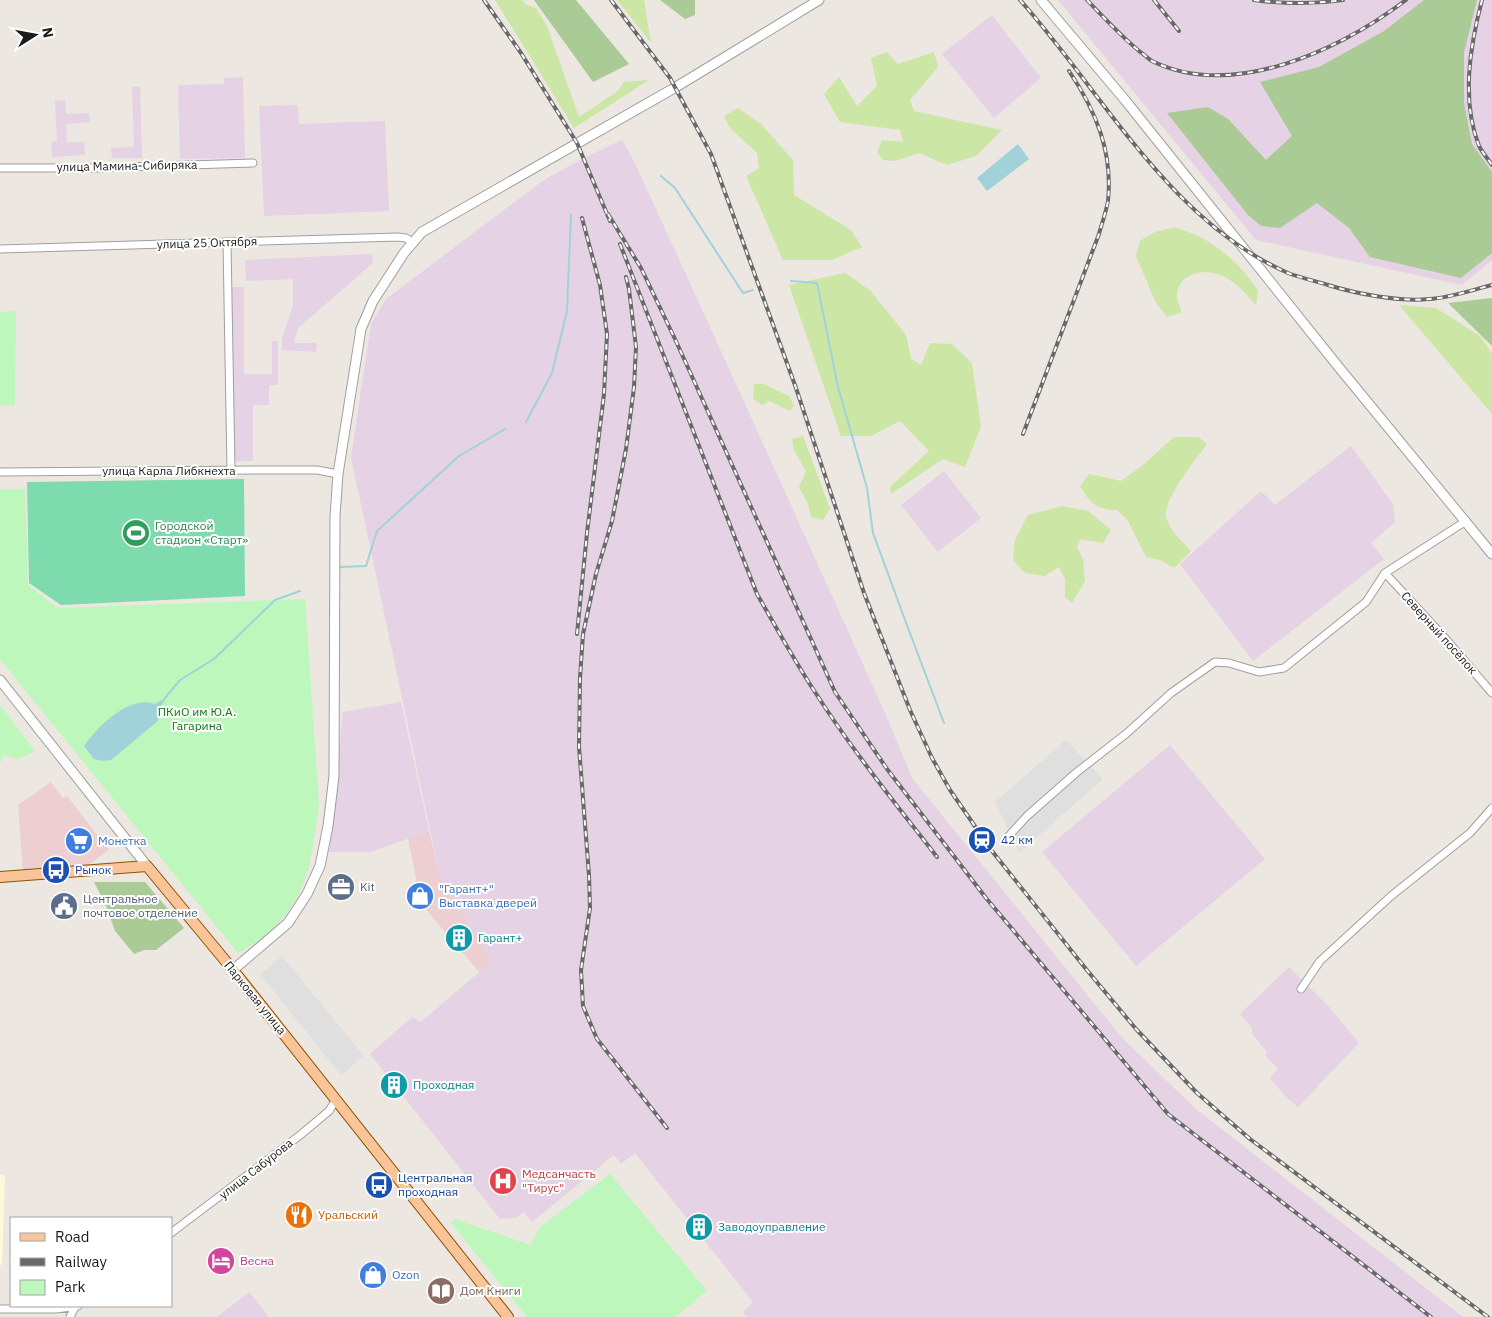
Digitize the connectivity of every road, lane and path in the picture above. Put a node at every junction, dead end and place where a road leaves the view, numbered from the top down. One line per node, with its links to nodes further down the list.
1 (819, 0): 6 (street)
2 (1041, 0): 11 (street)
3 (253, 163): 4 (street, улица Мамина-Сибиряка)
4 (0, 168)
5 (227, 242): 6 (street, улица 25 Октября); 7 (street, улица 25 Октября); 8 (street)
6 (412, 242): 10 (street)
7 (0, 249)
8 (231, 470): 9 (street, улица Карла Либкнехта); 10 (street, улица Карла Либкнехта)
9 (0, 472)
10 (338, 474): 20 (street)
11 (1466, 521): 12 (street); 13 (street)
12 (1492, 554)
13 (1384, 573): 15 (street, Северный посёлок); 17 (street)
14 (0, 680): 18 (street, Парковая улица)
15 (1492, 693)
16 (1492, 808): 21 (street)
17 (1007, 838)
18 (147, 866): 19 (main road); 20 (main road, Парковая улица)
19 (0, 877)
20 (233, 970): 22 (main road, Парковая улица)
21 (1301, 989)
22 (336, 1100): 23 (street, улица Сабурова); 26 (main road, Парковая улица)
23 (172, 1232)
24 (69, 1307): 25 (street)
25 (0, 1309)
26 (508, 1317)

